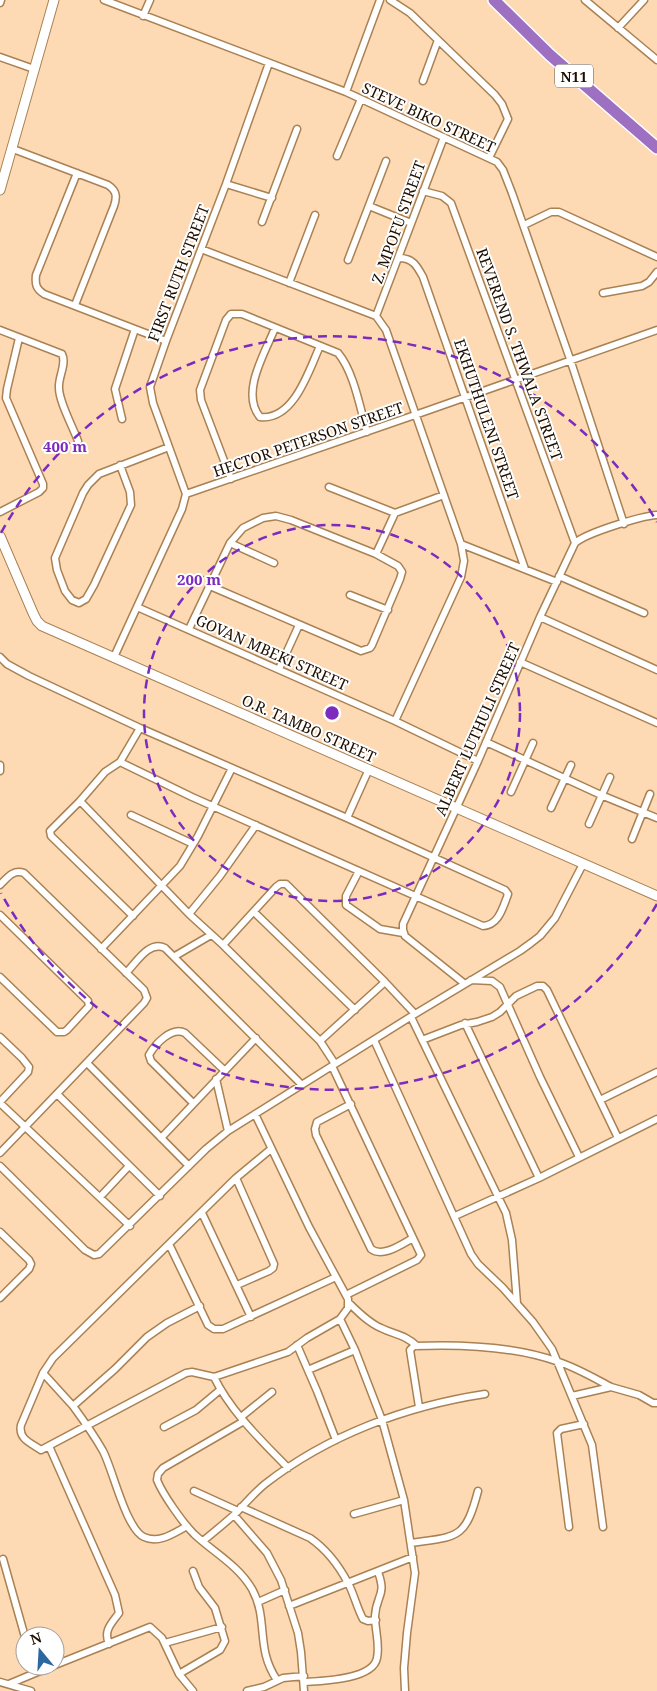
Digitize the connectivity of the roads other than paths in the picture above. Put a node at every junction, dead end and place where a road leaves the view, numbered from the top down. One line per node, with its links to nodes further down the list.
1 (54, 0): 15 (street)
2 (104, 0): 9 (street, STEVE BIKO STREET)
3 (150, 0): 9 (street)
4 (380, 0): 17 (street)
5 (390, 0): 11 (street)
6 (494, 0): 21 (highway, N11)
7 (585, 0): 10 (street)
8 (644, 0): 10 (street)
9 (143, 16): 14 (street, STEVE BIKO STREET)
10 (618, 28): 13 (street)
11 (438, 40): 16 (street); 24 (street)
12 (0, 57): 15 (street)
13 (657, 60)
14 (269, 63): 17 (street, STEVE BIKO STREET); 28 (street, FIRST RUTH STREET)
15 (34, 69): 22 (street)
16 (423, 81)
17 (346, 92): 18 (street, STEVE BIKO STREET)
18 (361, 99): 20 (street, STEVE BIKO STREET); 23 (street)
19 (298, 129): 31 (street)
20 (444, 137): 24 (street, STEVE BIKO STREET); 30 (street, Z. MPOFU STREET)
21 (657, 148)
22 (13, 149): 26 (street); 27 (street)
23 (337, 156)
24 (489, 158): 36 (street, STEVE BIKO STREET)
25 (386, 161): 32 (street)
26 (3, 167): 29 (street)
27 (77, 173): 44 (street); 44 (street)
28 (226, 184): 31 (street); 37 (street, FIRST RUTH STREET)
29 (0, 190)
30 (423, 191): 35 (street, Z. MPOFU STREET); 54 (street, REVEREND S. THWALA STREET)
31 (272, 198): 34 (street)
32 (369, 206): 35 (street); 40 (street)
33 (315, 215): 42 (street)
34 (262, 222)
35 (411, 223): 39 (street, Z. MPOFU STREET)
36 (524, 226): 38 (street); 53 (street, STEVE BIKO STREET)
37 (201, 249): 42 (street); 51 (street, FIRST RUTH STREET)
38 (657, 257)
39 (399, 258): 45 (street, Z. MPOFU STREET); 55 (street, EKHUTHULENI STREET)
40 (348, 260)
41 (657, 272): 43 (street)
42 (289, 283): 45 (street)
43 (603, 293)
44 (75, 305): 47 (street)
45 (376, 316): 56 (street)
46 (275, 328): 52 (street); 52 (street); 62 (street)
47 (135, 329): 51 (street); 57 (street)
48 (0, 330): 50 (street)
49 (657, 330): 53 (street, HECTOR PETERSON STREET)
50 (19, 338): 59 (street); 66 (street)
51 (166, 341): 60 (street, FIRST RUTH STREET)
52 (320, 346): 58 (street)
53 (570, 359): 54 (street, HECTOR PETERSON STREET); 69 (street, STEVE BIKO STREET)
54 (516, 379): 55 (street, HECTOR PETERSON STREET); 72 (street, REVEREND S. THWALA STREET)
55 (466, 397): 56 (street, HECTOR PETERSON STREET); 77 (street, EKHUTHULENI STREET)
56 (415, 415): 58 (street, HECTOR PETERSON STREET); 65 (street)
57 (122, 419)
58 (367, 432): 62 (street, HECTOR PETERSON STREET)
59 (78, 441)
60 (168, 446): 61 (street); 64 (street, FIRST RUTH STREET)
61 (120, 465): 61 (street)
62 (230, 479): 64 (street, HECTOR PETERSON STREET)
63 (329, 487): 67 (street)
64 (186, 494): 81 (street)
65 (444, 495): 67 (street); 73 (street)
66 (0, 512)
67 (395, 513): 75 (street)
68 (657, 515): 69 (street)
69 (624, 524): 72 (street)
70 (0, 536): 74 (street, O.R. TAMBO STREET)
71 (230, 542): 75 (street); 76 (street); 79 (street)
72 (576, 543): 78 (street, ALBERT LUTHULI STREET)
73 (461, 544): 77 (street); 92 (street)
74 (3, 552): 87 (street, O.R. TAMBO STREET)
75 (376, 554): 82 (street)
76 (274, 562)
77 (525, 569): 78 (street)
78 (558, 579): 83 (street); 84 (street, ALBERT LUTHULI STREET)
79 (210, 586): 85 (street); 86 (street)
80 (350, 595): 82 (street)
81 (137, 607): 86 (street, GOVAN MBEKI STREET); 87 (street)
82 (388, 610): 85 (street)
83 (644, 613)
84 (540, 617): 89 (street, ALBERT LUTHULI STREET); 91 (street)
85 (299, 625): 90 (street)
86 (189, 629): 90 (street, GOVAN MBEKI STREET)
87 (114, 656): 103 (street, O.R. TAMBO STREET)
88 (0, 657): 94 (street)
89 (520, 662): 93 (street); 95 (street, ALBERT LUTHULI STREET)
90 (279, 669): 92 (street, GOVAN MBEKI STREET)
91 (657, 670)
92 (395, 721): 97 (street, GOVAN MBEKI STREET)
93 (657, 723)
94 (140, 728): 99 (street); 102 (street)
95 (486, 742): 97 (street, ALBERT LUTHULI STREET); 98 (street)
96 (533, 743): 98 (street)
97 (478, 760): 112 (street, ALBERT LUTHULI STREET)
98 (525, 760): 106 (street); 107 (street)
99 (120, 762): 110 (street); 111 (street)
100 (0, 765): 104 (street)
101 (571, 765): 106 (street)
102 (232, 768): 111 (street); 116 (street)
103 (369, 769): 112 (street, O.R. TAMBO STREET); 116 (street)
104 (0, 770)
105 (610, 777): 109 (street)
106 (566, 778): 109 (street); 113 (street)
107 (511, 792)
108 (650, 794): 114 (street)
109 (602, 795): 114 (street); 118 (street)
110 (80, 801): 126 (street); 132 (street)
111 (213, 806): 119 (street); 121 (street)
112 (457, 808): 122 (street, ALBERT LUTHULI STREET); 123 (street, O.R. TAMBO STREET)
113 (551, 808)
114 (642, 812): 117 (street); 120 (street)
115 (130, 815): 121 (street)
116 (347, 818): 122 (street)
117 (657, 818)
118 (589, 824)
119 (256, 825): 124 (street); 130 (street)
120 (632, 839)
121 (194, 844): 126 (street)
122 (433, 857): 127 (street, ALBERT LUTHULI STREET); 127 (street)
123 (583, 864): 128 (street, O.R. TAMBO STREET); 141 (street)
124 (359, 871): 127 (street); 133 (street)
125 (0, 885): 136 (street)
126 (162, 886): 130 (street); 132 (street)
127 (416, 895): 133 (street, ALBERT LUTHULI STREET)
128 (657, 896)
129 (254, 912): 135 (street); 140 (street); 143 (street)
130 (189, 914): 134 (street)
131 (0, 915): 139 (street)
132 (133, 916): 136 (street)
133 (403, 933): 141 (street)
134 (211, 935): 135 (street); 137 (street)
135 (223, 945): 150 (street)
136 (101, 949): 138 (street)
137 (174, 956): 138 (street); 147 (street)
138 (126, 973): 151 (street)
139 (0, 977)
140 (385, 982): 143 (street); 144 (street)
141 (468, 982): 142 (street); 144 (street)
142 (507, 1005): 145 (street); 158 (street); 170 (street)
143 (354, 1010): 150 (street)
144 (413, 1015): 148 (street); 149 (street)
145 (466, 1024): 149 (street); 175 (street)
146 (0, 1037): 159 (street)
147 (256, 1038): 153 (street); 156 (street)
148 (374, 1040): 152 (street); 180 (street)
149 (422, 1040): 178 (street)
150 (320, 1041): 152 (street)
151 (86, 1063): 157 (street); 166 (street)
152 (334, 1065): 156 (street); 161 (street)
153 (224, 1071): 155 (street); 160 (street)
154 (657, 1072): 158 (street)
155 (216, 1079): 160 (street); 165 (street)
156 (302, 1085): 162 (street)
157 (57, 1094): 164 (street); 172 (street)
158 (600, 1100): 167 (street)
159 (0, 1102): 164 (street)
160 (193, 1103): 166 (street)
161 (351, 1104): 183 (street); 183 (street)
162 (255, 1114): 165 (street); 168 (street)
163 (657, 1119): 167 (street)
164 (25, 1127): 169 (street); 177 (street)
165 (228, 1131): 173 (street)
166 (161, 1138): 173 (street)
167 (618, 1138): 170 (street)
168 (271, 1149): 174 (street); 185 (street)
169 (0, 1153)
170 (579, 1158): 175 (street)
171 (0, 1166): 181 (street)
172 (130, 1166): 176 (street); 177 (street)
173 (189, 1166): 176 (street)
174 (236, 1178): 179 (street); 186 (street)
175 (539, 1178): 178 (street)
176 (160, 1196): 181 (street)
177 (100, 1197): 181 (street)
178 (499, 1197): 180 (street); 190 (street)
179 (202, 1213): 184 (street); 186 (street)
180 (455, 1216): 190 (street)
181 (130, 1226)
182 (0, 1232): 188 (street)
183 (413, 1238): 187 (street)
184 (169, 1244): 191 (street); 199 (street)
185 (336, 1277): 187 (street); 192 (street)
186 (237, 1285): 192 (street)
187 (346, 1295): 189 (street)
188 (0, 1298)
189 (349, 1303): 193 (street); 195 (street)
190 (517, 1304): 197 (street)
191 (200, 1306): 192 (street); 207 (street)
192 (251, 1317)
193 (340, 1319): 194 (street); 196 (street)
194 (297, 1345): 198 (street); 200 (street)
195 (417, 1346): 197 (street); 208 (street)
196 (355, 1350): 198 (street); 210 (street)
197 (558, 1361): 201 (street); 205 (street)
198 (308, 1370): 214 (street)
199 (43, 1373): 207 (street); 215 (street)
200 (214, 1377): 202 (street); 212 (street)
201 (611, 1387): 205 (street); 206 (street)
202 (220, 1390): 209 (street); 213 (street)
203 (272, 1392): 209 (street)
204 (485, 1394): 208 (street)
205 (572, 1396): 211 (street)
206 (657, 1402)
207 (73, 1406): 212 (street)
208 (419, 1407): 210 (street)
209 (242, 1419): 216 (street); 222 (street)
210 (382, 1420): 214 (street); 219 (street)
211 (584, 1424): 223 (street); 224 (street)
212 (87, 1426): 215 (street); 222 (street)
213 (164, 1427)
214 (336, 1440): 216 (street)
215 (49, 1446): 239 (street)
216 (288, 1468): 220 (street)
217 (194, 1491): 220 (street)
218 (478, 1491): 226 (street)
219 (404, 1500): 221 (street); 226 (street)
220 (238, 1511): 225 (street); 231 (street); 232 (street)
221 (354, 1514)
222 (187, 1526): 225 (street)
223 (569, 1527)
224 (603, 1527)
225 (204, 1541): 233 (street)
226 (411, 1543): 227 (street)
227 (413, 1557): 230 (street); 251 (street)
228 (2, 1559): 236 (street)
229 (193, 1571): 237 (street)
230 (378, 1572): 231 (street); 235 (street)
231 (348, 1583): 234 (street); 235 (street)
232 (284, 1590): 233 (street); 234 (street)
233 (258, 1602): 244 (street)
234 (289, 1606): 243 (street)
235 (376, 1620): 243 (street)
236 (22, 1626)
237 (222, 1627): 238 (street); 241 (street)
238 (165, 1643): 239 (street); 241 (street)
239 (109, 1644): 240 (street)
240 (65, 1660)
241 (179, 1674): 248 (street)
242 (22, 1676): 246 (street)
243 (304, 1679): 244 (street); 250 (street)
244 (277, 1680): 249 (street)
245 (0, 1682): 246 (street)
246 (8, 1684): 247 (street)
247 (31, 1691)
248 (193, 1691)
249 (247, 1691)
250 (304, 1691)
251 (405, 1691)

